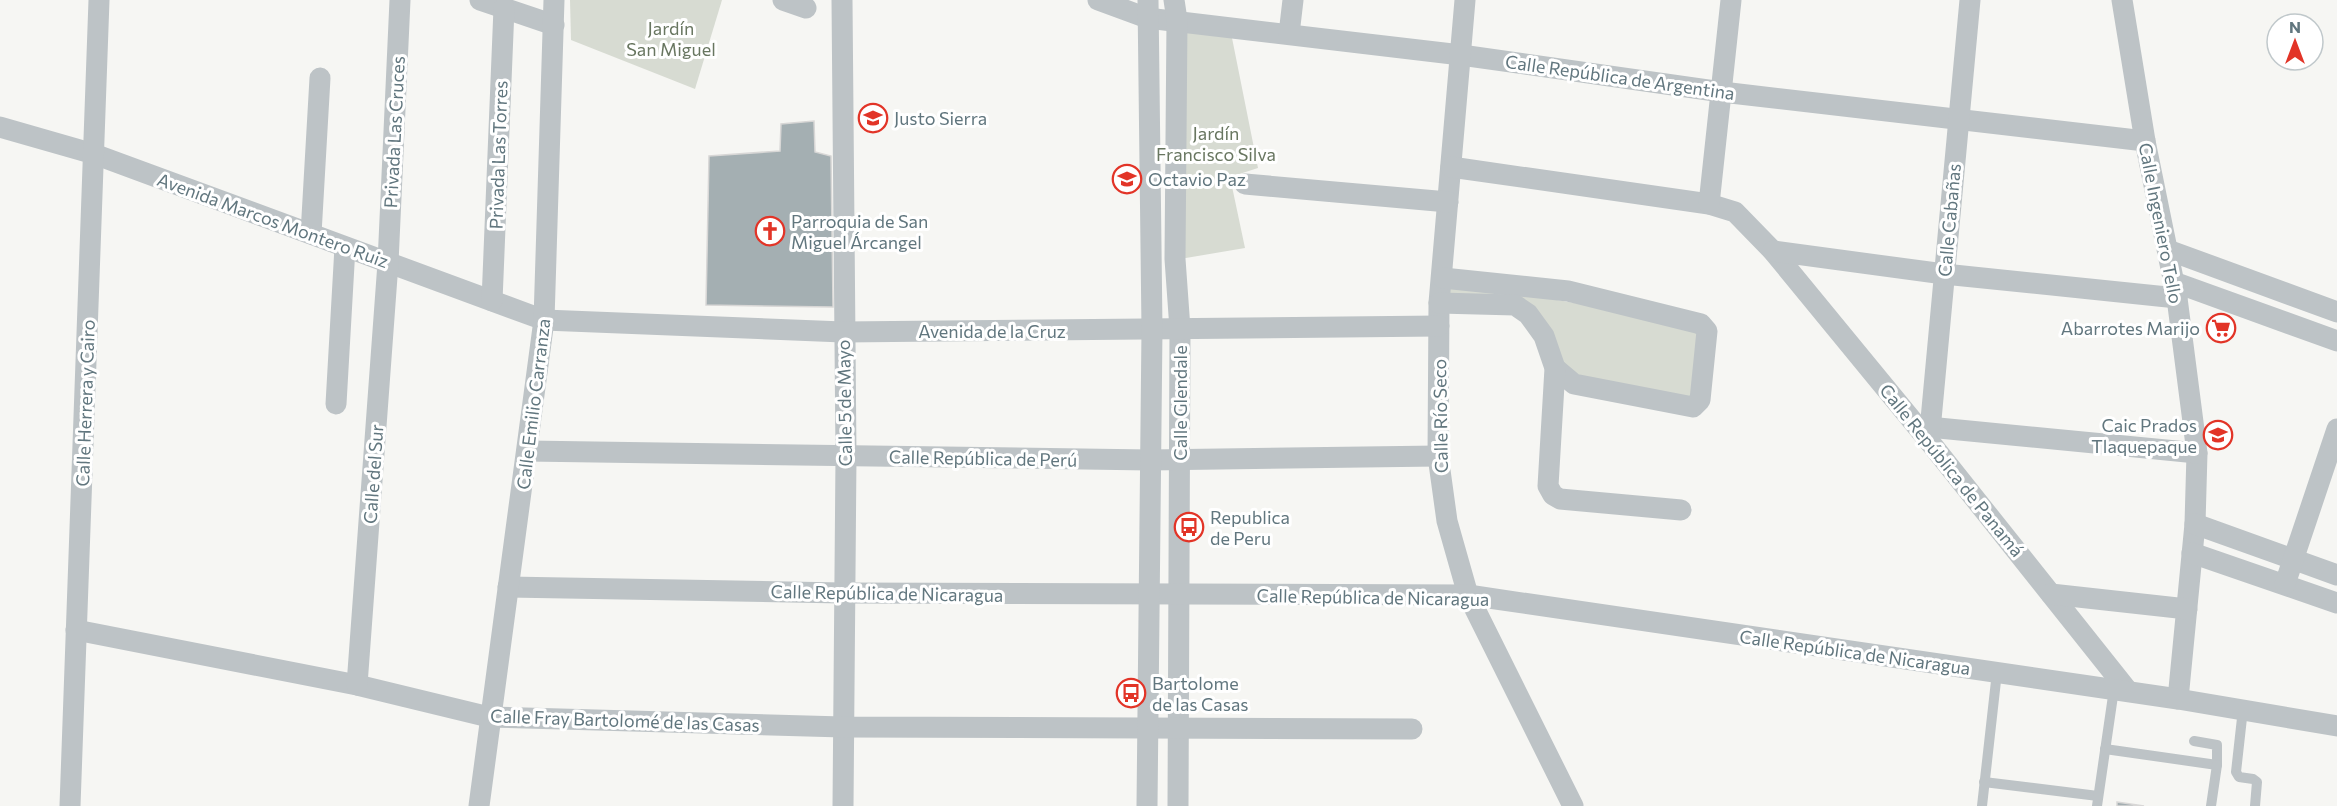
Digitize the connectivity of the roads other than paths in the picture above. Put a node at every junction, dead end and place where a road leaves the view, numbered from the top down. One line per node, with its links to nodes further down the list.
1 (99, 0): 25 (street, Calle Herrera y Cairo)
2 (400, 0): 34 (street, Privada Las Cruces)
3 (480, 0): 13 (street)
4 (554, 0): 17 (street, Calle Emilio Carranza)
5 (783, 0): 14 (street)
6 (842, 0): 48 (street, Calle 5 de Mayo)
7 (1098, 0): 15 (street, Calle República de Argentina)
8 (1293, 0): 18 (street)
9 (1465, 0): 19 (street, Calle Río Seco)
10 (1731, 0): 21 (street)
11 (1970, 0): 22 (street, Calle Cabañas)
12 (2122, 0): 24 (street, Calle Ingeniero Tello)
13 (504, 8): 17 (street); 40 (street, Privada Las Torres)
14 (807, 8)
15 (1147, 9): 16 (street, Calle República de Argentina); 46 (street, Calle Glendale)
16 (1175, 10): 18 (street, Calle República de Argentina); 47 (street, Calle Glendale)
17 (554, 25): 44 (street, Calle Emilio Carranza)
18 (1289, 34): 19 (street, Calle República de Argentina)
19 (1461, 55): 21 (street, Calle República de Argentina); 26 (street, Calle Río Seco)
20 (320, 78): 30 (street)
21 (1722, 92): 22 (street, Calle República de Argentina); 29 (street)
22 (1959, 118): 24 (street, Calle República de Argentina); 35 (street, Calle Cabañas)
23 (0, 127): 25 (street, Avenida Marcos Montero Ruiz)
24 (2145, 141): 32 (street, Calle Ingeniero Tello)
25 (94, 154): 30 (street, Avenida Marcos Montero Ruiz); 74 (street, Calle Herrera y Cairo)
26 (1451, 167): 28 (street, Calle Río Seco); 29 (street, Calle República de Panamá)
27 (1245, 184): 28 (street)
28 (1448, 202): 36 (street, Calle Río Seco)
29 (1709, 204): 33 (street, Calle República de Panamá)
30 (310, 234): 31 (street, Avenida Marcos Montero Ruiz)
31 (345, 247): 34 (street, Avenida Marcos Montero Ruiz); 51 (street)
32 (2168, 250): 37 (street); 38 (street, Calle Ingeniero Tello)
33 (1773, 251): 35 (street); 53 (street, Calle República de Panamá)
34 (388, 263): 40 (street, Avenida Marcos Montero Ruiz); 76 (street, Calle del Sur)
35 (1944, 274): 38 (street); 53 (street, Calle Cabañas)
36 (1443, 278): 39 (street); 41 (street, Calle Río Seco)
37 (2276, 289): 42 (street); 43 (street)
38 (2175, 290): 43 (street); 55 (street, Calle Ingeniero Tello)
39 (1516, 296): 41 (street); 50 (street); 50 (street)
40 (492, 301): 44 (street, Avenida Marcos Montero Ruiz)
41 (1439, 303): 45 (street, Calle Río Seco)
42 (2337, 312)
43 (2264, 315): 49 (street)
44 (544, 320): 48 (street, Avenida de la Cruz); 54 (street, Calle Emilio Carranza)
45 (1439, 327): 47 (street, Avenida de la Cruz); 57 (street, Calle Río Seco)
46 (1152, 329): 47 (street, Avenida de la Cruz); 48 (street, Avenida de la Cruz); 58 (street, Calle Glendale)
47 (1180, 329): 59 (street, Calle Glendale)
48 (843, 332): 56 (street, Calle 5 de Mayo)
49 (2337, 341)
50 (1556, 368): 60 (street)
51 (336, 404)
52 (2337, 429): 63 (street)
53 (1926, 431): 55 (street); 68 (street, Calle República de Panamá)
54 (527, 451): 56 (street, Calle República de Perú); 66 (street, Calle Emilio Carranza)
55 (2197, 453): 61 (street, Calle Ingeniero Tello)
56 (846, 456): 58 (street, Calle República de Perú); 67 (street, Calle 5 de Mayo)
57 (1438, 456): 59 (street, Calle República de Perú); 71 (street, Calle Río Seco)
58 (1150, 460): 59 (street, Calle República de Perú); 69 (street, Calle Glendale)
59 (1180, 460): 70 (street, Calle Glendale)
60 (1680, 510)
61 (2195, 525): 62 (street, Calle Ingeniero Tello); 63 (street)
62 (2192, 553): 65 (street); 73 (street, Calle Ingeniero Tello)
63 (2293, 558): 64 (street); 65 (street)
64 (2337, 575)
65 (2285, 584): 72 (street)
66 (508, 587): 67 (street, Calle República de Nicaragua); 80 (street, Calle Emilio Carranza)
67 (843, 593): 69 (street, Calle República de Nicaragua); 82 (street, Calle 5 de Mayo)
68 (2051, 594): 73 (street); 77 (street, Calle República de Panamá)
69 (1149, 595): 70 (street, Calle República de Nicaragua); 83 (street, Calle Glendale)
70 (1180, 595): 71 (street, Calle República de Nicaragua); 84 (street, Calle Glendale)
71 (1468, 595): 75 (street, Calle República de Nicaragua); 96 (street, Calle Río Seco)
72 (2337, 603)
73 (2187, 609): 78 (street, Calle Ingeniero Tello)
74 (76, 630): 76 (street, Calle Fray Bartolomé de las Casas); 91 (street, Calle Herrera y Cairo)
75 (1997, 672): 77 (street, Calle República de Nicaragua); 89 (lane)
76 (357, 685): 80 (street, Calle Fray Bartolomé de las Casas)
77 (2121, 690): 78 (street, Calle República de Nicaragua); 87 (lane)
78 (2178, 699): 79 (street, Calle República de Nicaragua)
79 (2243, 709): 81 (street, Calle República de Nicaragua); 99 (lane)
80 (489, 717): 82 (street, Calle Fray Bartolomé de las Casas); 92 (street, Calle Emilio Carranza)
81 (2337, 726)
82 (843, 727): 83 (street, Calle Fray Bartolomé de las Casas); 93 (street, Calle 5 de Mayo)
83 (1147, 728): 84 (street, Calle Fray Bartolomé de las Casas); 94 (street, Calle Glendale)
84 (1179, 728): 85 (street, Calle Fray Bartolomé de las Casas); 95 (street, Calle Glendale)
85 (1412, 729)
86 (2194, 741): 88 (lane)
87 (2105, 749): 88 (lane); 90 (lane)
88 (2217, 765): 98 (lane)
89 (1984, 782): 90 (lane); 97 (lane)
90 (2097, 801)
91 (70, 806)
92 (479, 806)
93 (843, 806)
94 (1147, 806)
95 (1178, 806)
96 (1573, 806)
97 (1982, 806)
98 (2211, 806)
99 (2255, 806)

